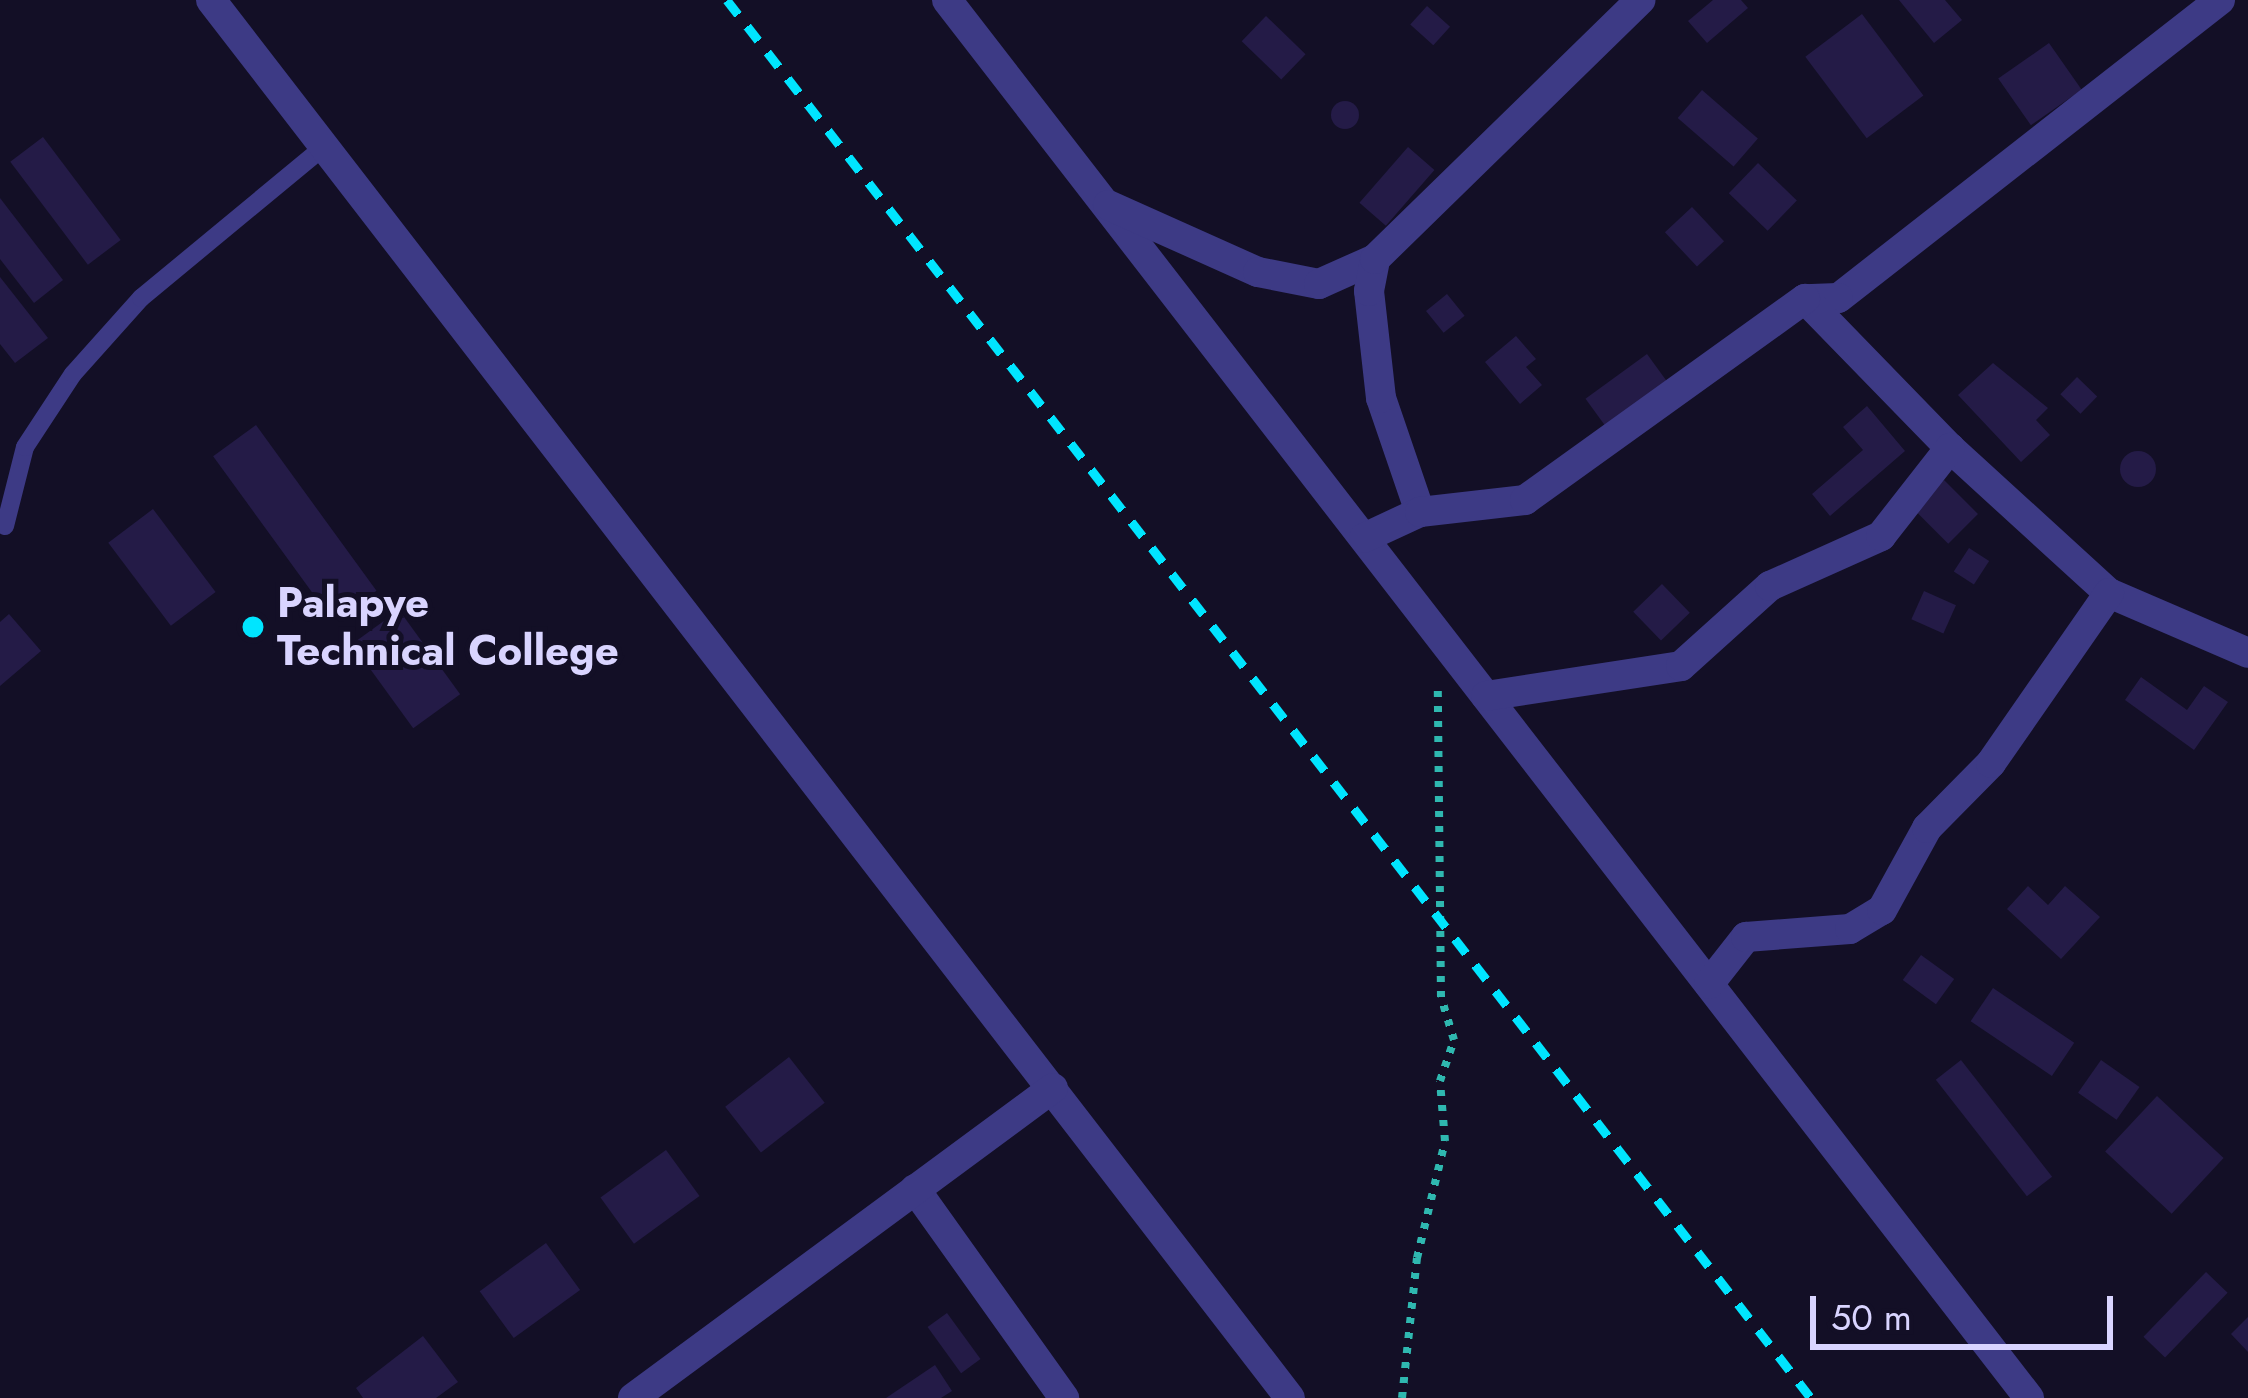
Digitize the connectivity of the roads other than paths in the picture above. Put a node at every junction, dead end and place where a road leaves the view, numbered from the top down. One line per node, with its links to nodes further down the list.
1 (211, 0): 5 (street)
2 (947, 0): 6 (street)
3 (1640, 0): 7 (street)
4 (2220, 0): 8 (street)
5 (322, 148): 11 (lane); 17 (street)
6 (1105, 204): 7 (street); 12 (street)
7 (1375, 259): 10 (street)
8 (1804, 299): 9 (street); 10 (street)
9 (1950, 448): 13 (street); 15 (street)
10 (1420, 512): 12 (street)
11 (5, 526)
12 (1364, 538): 15 (street)
13 (2109, 593): 14 (street); 16 (street)
14 (2248, 653)
15 (1486, 696): 16 (street)
16 (1709, 984): 22 (street)
17 (1053, 1088): 18 (street); 21 (street)
18 (915, 1189): 19 (street); 20 (street)
19 (633, 1398)
20 (1064, 1398)
21 (1290, 1398)
22 (2029, 1398)

